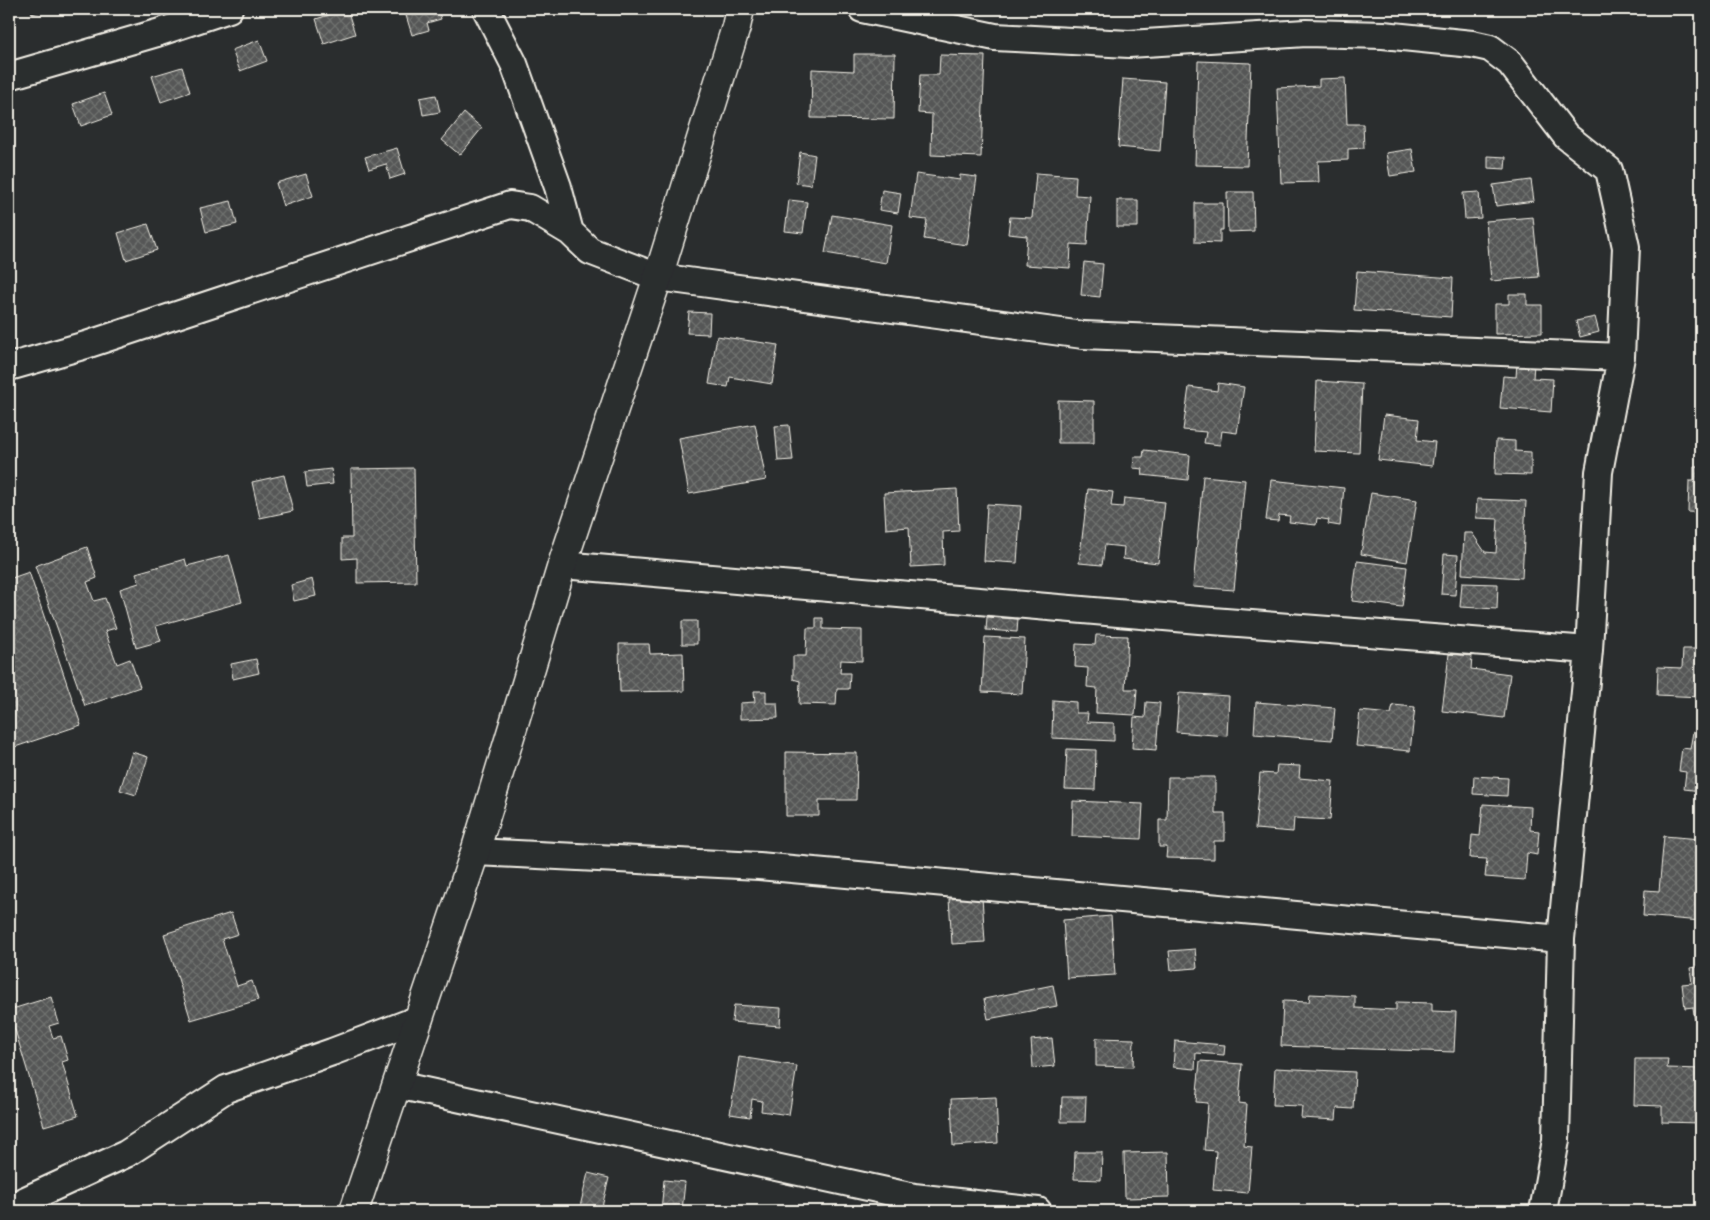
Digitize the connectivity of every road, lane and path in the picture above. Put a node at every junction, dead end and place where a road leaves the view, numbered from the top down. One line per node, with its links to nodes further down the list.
1 (229, 9): 5 (street)
2 (486, 9): 6 (street)
3 (740, 9): 7 (street)
4 (862, 9): 8 (street)
5 (9, 76)
6 (570, 232): 7 (street); 9 (street)
7 (658, 277): 8 (street); 10 (street)
8 (1621, 357): 11 (street)
9 (9, 367)
10 (562, 565): 11 (street); 12 (street)
11 (1589, 650): 13 (street)
12 (475, 852): 13 (street); 14 (street)
13 (1561, 939): 19 (street)
14 (419, 1019): 15 (street); 16 (street)
15 (397, 1085): 17 (street); 18 (street)
16 (12, 1204)
17 (354, 1211)
18 (1038, 1211)
19 (1543, 1211)

